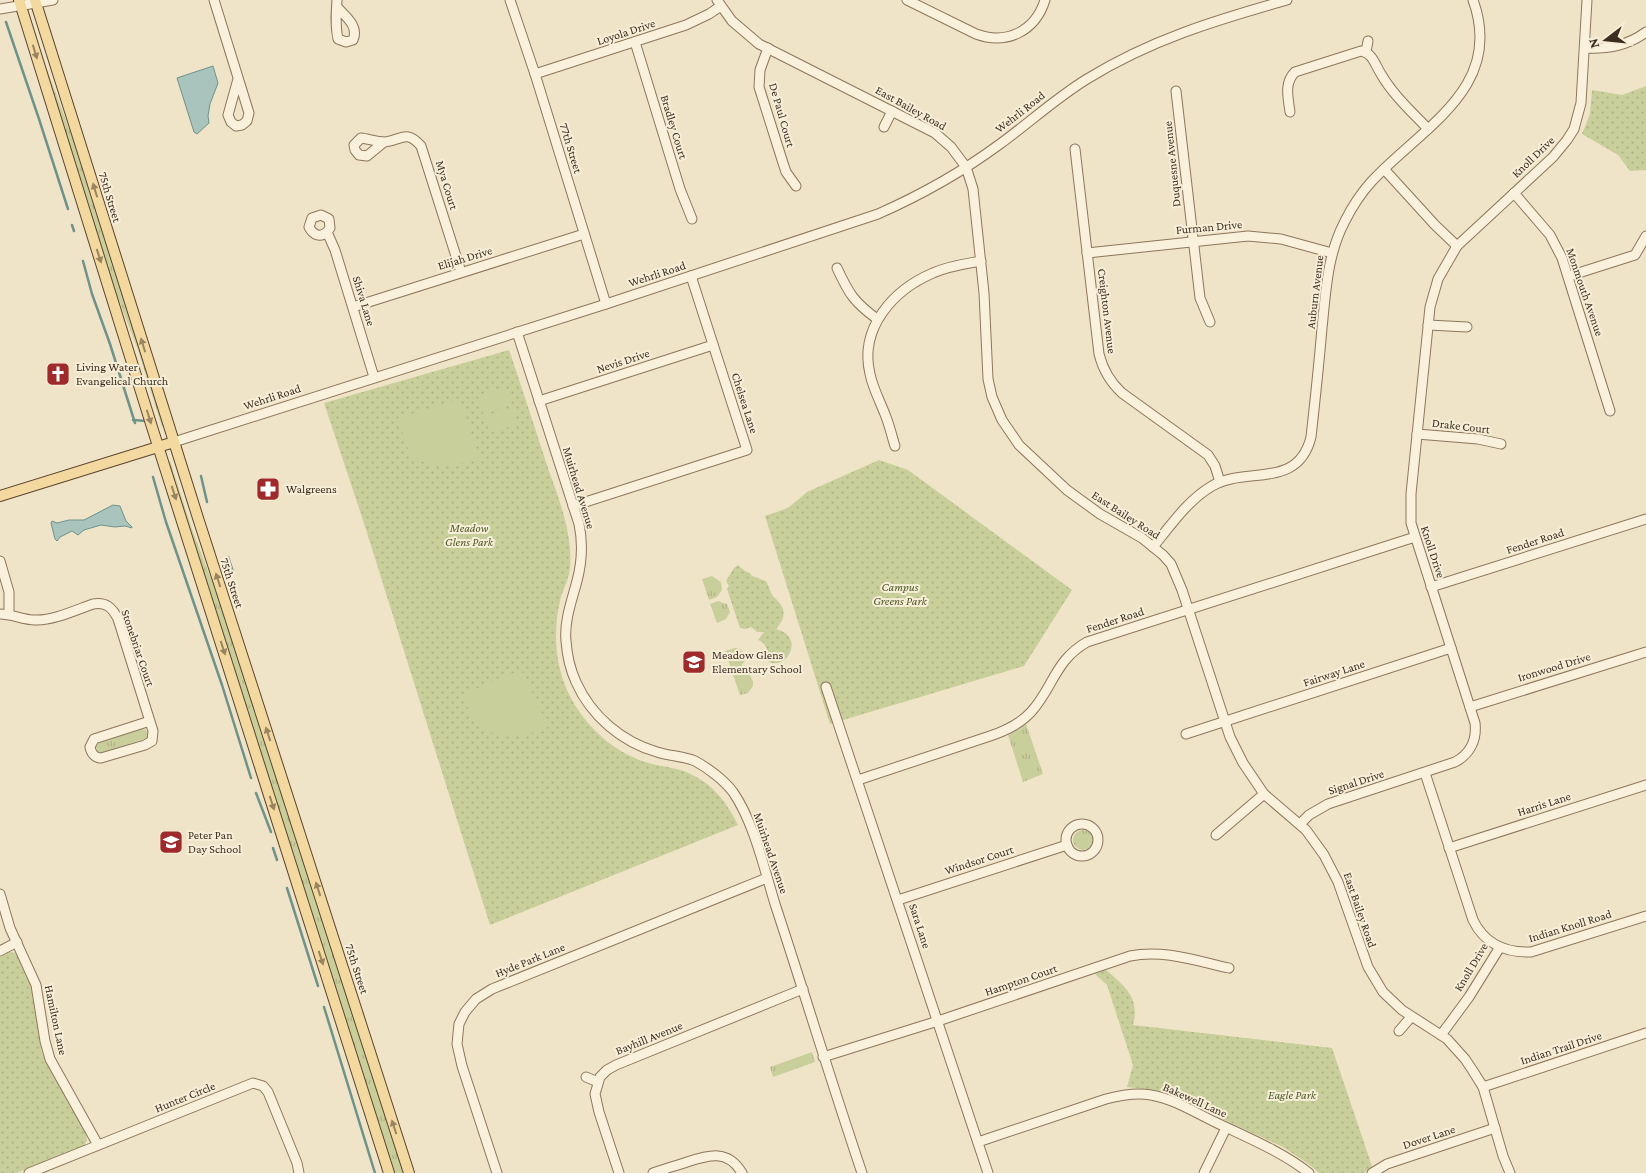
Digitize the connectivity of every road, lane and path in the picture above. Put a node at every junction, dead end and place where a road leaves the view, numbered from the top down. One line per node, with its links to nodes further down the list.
1 (54, 0): 9 (street)
2 (214, 0): 20 (street)
3 (510, 0): 19 (street, 77th Street)
4 (907, 0): 5 (street)
5 (1045, 0)
6 (1287, 0): 28 (street, Wehrli Road)
7 (1474, 0): 25 (street, Auburn Avenue)
8 (1587, 0): 17 (street, Knoll Drive)
9 (35, 2): 10 (street); 57 (main road, 75th Street, one-way to 9)
10 (20, 3): 12 (street); 60 (main road, one-way to 60)
11 (719, 3): 15 (street, Loyola Drive); 16 (street, East Bailey Road)
12 (0, 10)
13 (1646, 32): 17 (street)
14 (1368, 41): 18 (street)
15 (635, 42): 19 (street, Loyola Drive); 32 (street, Bradley Court)
16 (768, 48): 22 (street, East Bailey Road); 30 (street, De Paul Court)
17 (1584, 48): 31 (street, Knoll Drive)
18 (1366, 52): 23 (street); 25 (street)
19 (535, 74): 34 (street, 77th Street)
20 (238, 79)
21 (1176, 91): 36 (street, Duquesne Avenue)
22 (892, 111): 24 (street); 28 (street, East Bailey Road)
23 (1290, 112)
24 (884, 127)
25 (1428, 129): 29 (street, Auburn Avenue)
26 (384, 142): 42 (street, Mya Court)
27 (1075, 149): 38 (street, Creighton Avenue)
28 (966, 167): 40 (street, East Bailey Road); 43 (street, Wehrli Road)
29 (1384, 170): 37 (street); 39 (street, Auburn Avenue)
30 (796, 186)
31 (1514, 193): 37 (street, Knoll Drive); 44 (street, Monmouth Avenue)
32 (692, 219)
33 (327, 232): 46 (street, Shiva Lane)
34 (584, 234): 42 (street, Elijah Drive); 45 (street, 77th Street)
35 (1646, 236): 44 (street)
36 (1193, 241): 38 (street, Furman Drive); 39 (street, Furman Drive); 48 (street, Duquesne Avenue)
37 (1457, 246): 49 (street, Knoll Drive)
38 (1087, 253): 61 (street, Creighton Avenue)
39 (1332, 253): 61 (street, Auburn Avenue)
40 (981, 261): 47 (street); 66 (street, East Bailey Road)
41 (838, 268): 47 (street)
42 (461, 272): 46 (street, Elijah Drive)
43 (691, 276): 45 (street, Wehrli Road); 52 (street, Chelsea Lane)
44 (1569, 276): 55 (street, Monmouth Avenue)
45 (606, 304): 51 (street, Wehrli Road)
46 (352, 306): 53 (street, Shiva Lane)
47 (878, 319): 59 (street)
48 (1210, 322)
49 (1428, 325): 50 (street); 56 (street, Knoll Drive)
50 (1467, 326)
51 (517, 332): 53 (street, Wehrli Road); 54 (street, Muirhead Avenue)
52 (713, 345): 54 (street, Nevis Drive); 63 (street, Chelsea Lane)
53 (374, 377): 57 (street, Wehrli Road)
54 (539, 401): 63 (street, Muirhead Avenue)
55 (1610, 411)
56 (1417, 434): 58 (street, Drake Court); 65 (street, Knoll Drive)
57 (174, 442): 60 (main road, Wehrli Road); 111 (main road, 75th Street, one-way to 57)
58 (1501, 444)
59 (895, 446)
60 (159, 447): 62 (main road, Wehrli Road); 110 (main road, one-way to 110)
61 (1220, 482): 66 (street, Auburn Avenue)
62 (0, 496)
63 (573, 506): 86 (street, Muirhead Avenue)
64 (1646, 518): 68 (street, Fender Road)
65 (1415, 537): 68 (street, Knoll Drive); 69 (street, Fender Road)
66 (1153, 546): 69 (street, East Bailey Road)
67 (0, 561): 70 (street)
68 (1431, 588): 71 (street, Knoll Drive)
69 (1189, 609): 76 (street, East Bailey Road); 79 (street, Fender Road)
70 (5, 614): 75 (street, Stonebriar Court)
71 (1450, 648): 74 (street, Knoll Drive); 76 (street, Fairway Lane)
72 (1646, 652): 74 (street, Ironwood Drive)
73 (826, 686): 79 (street, Sara Lane)
74 (1470, 707): 78 (street, Knoll Drive)
75 (150, 721): 75 (street, Stonebriar Court)
76 (1225, 722): 77 (street, Fairway Lane); 81 (street, East Bailey Road)
77 (1186, 734)
78 (1426, 773): 82 (street, Signal Drive); 85 (street, Knoll Drive)
79 (858, 780): 88 (street, Sara Lane)
80 (1646, 785): 85 (street, Harris Lane)
81 (1264, 794): 82 (street, East Bailey Road); 83 (street)
82 (1300, 824): 95 (street, East Bailey Road)
83 (1216, 835)
84 (1068, 845): 88 (street, Windsor Court)
85 (1449, 848): 91 (street, Knoll Drive)
86 (767, 878): 94 (street, Muirhead Avenue); 112 (street, Hyde Park Lane)
87 (0, 894): 90 (street, Hamilton Lane)
88 (898, 900): 96 (street, Sara Lane)
89 (1646, 916): 91 (street, Indian Knoll Road)
90 (17, 942): 92 (street); 107 (street, Hamilton Lane)
91 (1500, 947): 99 (street, Knoll Drive)
92 (0, 951)
93 (1229, 968): 96 (street, Hampton Court)
94 (803, 989): 100 (street, Muirhead Avenue); 102 (street, Bayhill Avenue)
95 (1411, 1017): 97 (street); 99 (street, East Bailey Road)
96 (938, 1021): 100 (street, Hampton Court); 106 (street, Sara Lane)
97 (1398, 1031)
98 (1646, 1033): 103 (street, Indian Trail Drive)
99 (1441, 1035): 103 (street, East Bailey Road)
100 (823, 1057): 116 (street, Muirhead Avenue)
101 (586, 1077): 102 (street)
102 (598, 1082): 113 (street)
103 (1483, 1087): 105 (street, East Bailey Road)
104 (1226, 1128): 106 (street, Bakewell Lane); 118 (street); 119 (street, Bakewell Lane)
105 (1495, 1128): 120 (street, Dover Lane); 121 (street, East Bailey Road)
106 (978, 1142): 117 (street, Sara Lane)
107 (98, 1145): 108 (street, Hunter Circle); 109 (street, Hunter Circle)
108 (29, 1173)
109 (299, 1173)
110 (389, 1173)
111 (409, 1173)
112 (496, 1173)
113 (619, 1173)
114 (653, 1173): 115 (street)
115 (742, 1173)
116 (862, 1173)
117 (988, 1173)
118 (1204, 1173)
119 (1309, 1173)
120 (1372, 1173)
121 (1510, 1173)

